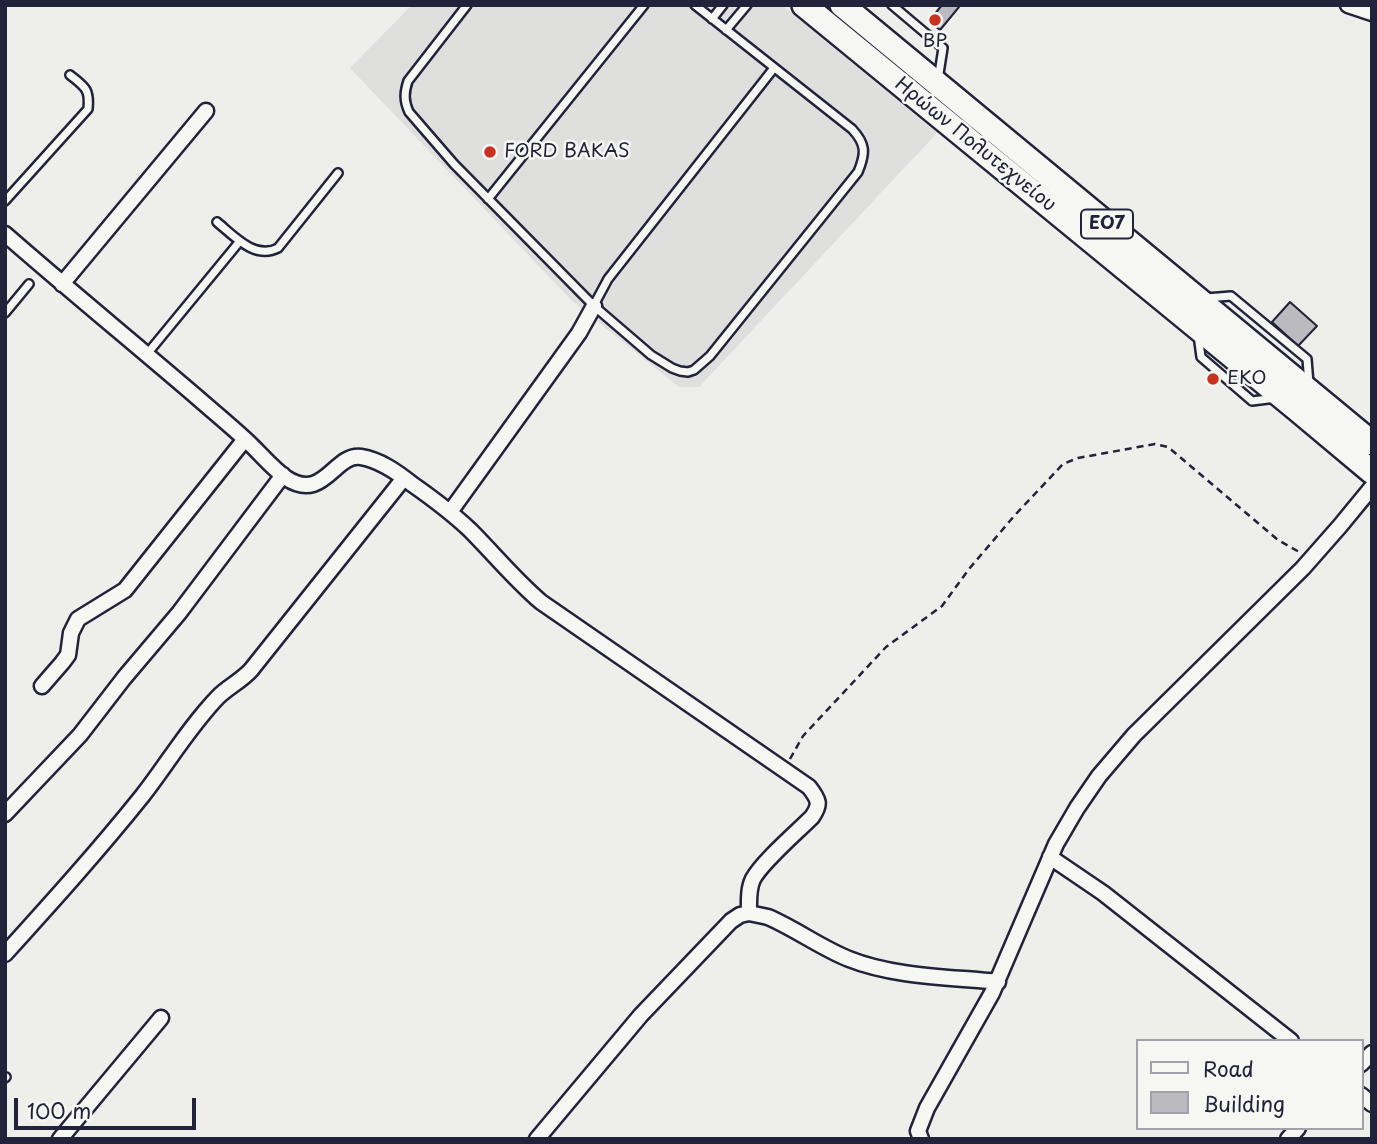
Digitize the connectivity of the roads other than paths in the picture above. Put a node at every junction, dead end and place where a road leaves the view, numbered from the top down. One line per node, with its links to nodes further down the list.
1 (467, 5): 18 (lane)
2 (645, 5): 18 (lane)
3 (695, 5): 11 (lane)
4 (723, 5): 11 (lane)
5 (747, 5): 12 (lane)
6 (804, 5): 30 (main road, Ηρώων Πολυτεχνείου / ΕΟ7)
7 (842, 5): 15 (main road, Ηρώων Πολυτεχνείου / ΕΟ7)
8 (892, 5): 15 (lane)
9 (1348, 5): 10 (street)
10 (1372, 13)
11 (712, 19): 12 (lane)
12 (726, 30): 13 (lane)
13 (774, 68): 25 (lane); 25 (lane)
14 (70, 75): 19 (lane)
15 (937, 84): 29 (main road, Ηρώων Πολυτεχνείου / ΕΟ7)
16 (205, 111): 24 (street)
17 (338, 173): 22 (lane)
18 (488, 199): 25 (lane)
19 (5, 201)
20 (217, 222): 22 (lane)
21 (5, 234): 24 (street)
22 (240, 242): 27 (lane)
23 (29, 284): 26 (lane)
24 (62, 284): 27 (street)
25 (594, 306): 34 (street)
26 (5, 313)
27 (147, 354): 28 (street)
28 (244, 439): 31 (street); 35 (street)
29 (1372, 443)
30 (1372, 472)
31 (283, 475): 32 (street); 36 (street)
32 (404, 478): 34 (street); 39 (street)
33 (1372, 487): 37 (street)
34 (450, 512): 38 (street)
35 (42, 685)
36 (5, 814)
37 (1050, 857): 40 (street); 42 (street)
38 (749, 913): 40 (street); 44 (street)
39 (5, 954)
40 (998, 982): 45 (street)
41 (161, 1018): 43 (street)
42 (1288, 1039)
43 (60, 1139)
44 (537, 1139)
45 (921, 1139)

